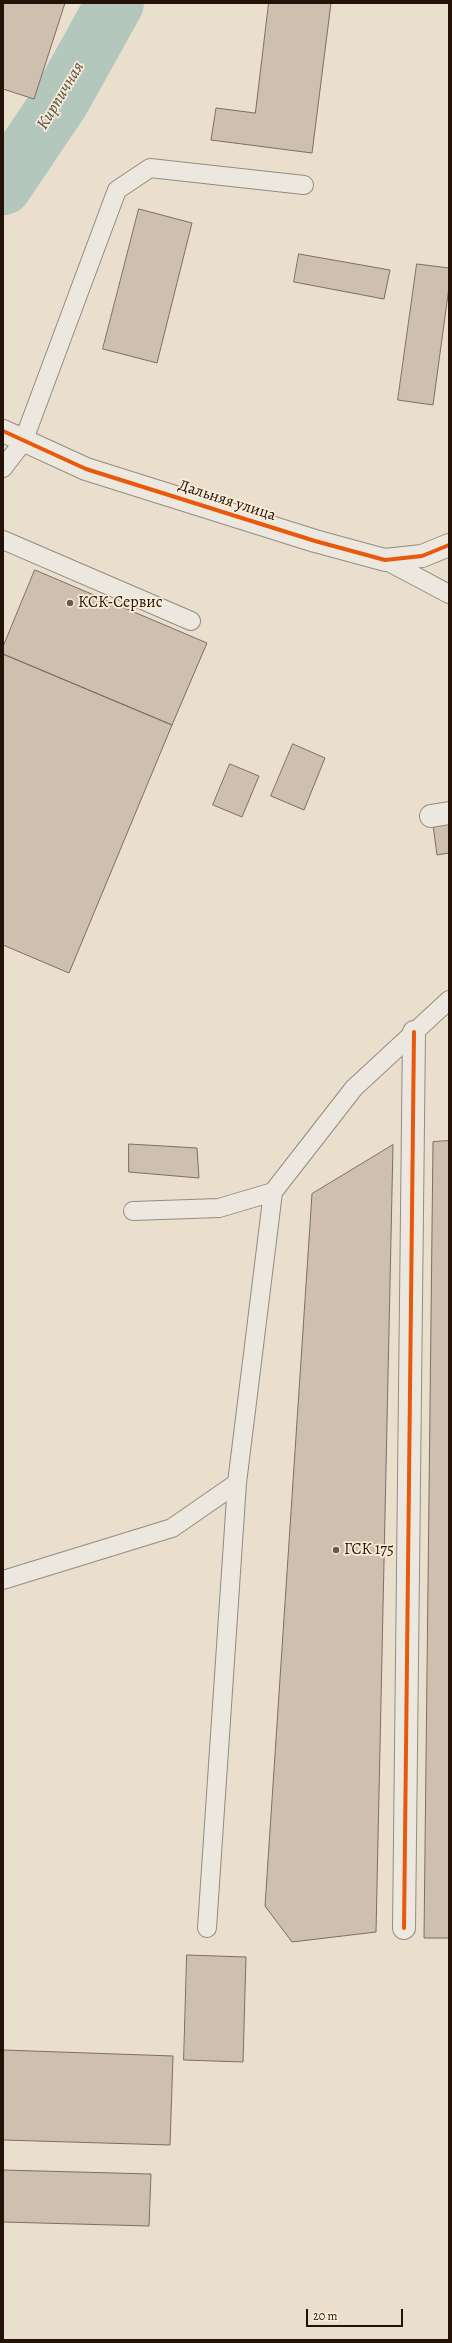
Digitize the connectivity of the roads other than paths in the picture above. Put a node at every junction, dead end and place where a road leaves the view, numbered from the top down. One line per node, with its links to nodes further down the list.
1 (304, 185): 3 (lane)
2 (3, 432): 3 (street, Дальняя улица)
3 (23, 442): 4 (lane); 7 (street, Дальняя улица)
4 (3, 468)
5 (3, 540): 9 (lane)
6 (449, 545): 7 (street, Дальняя улица)
7 (385, 560): 8 (lane)
8 (449, 594)
9 (191, 620)
10 (449, 1000): 11 (lane)
11 (414, 1032): 12 (lane); 17 (street)
12 (273, 1192): 13 (lane); 14 (lane)
13 (133, 1211)
14 (237, 1483): 15 (lane); 16 (lane)
15 (3, 1580)
16 (207, 1928)
17 (404, 1928)

